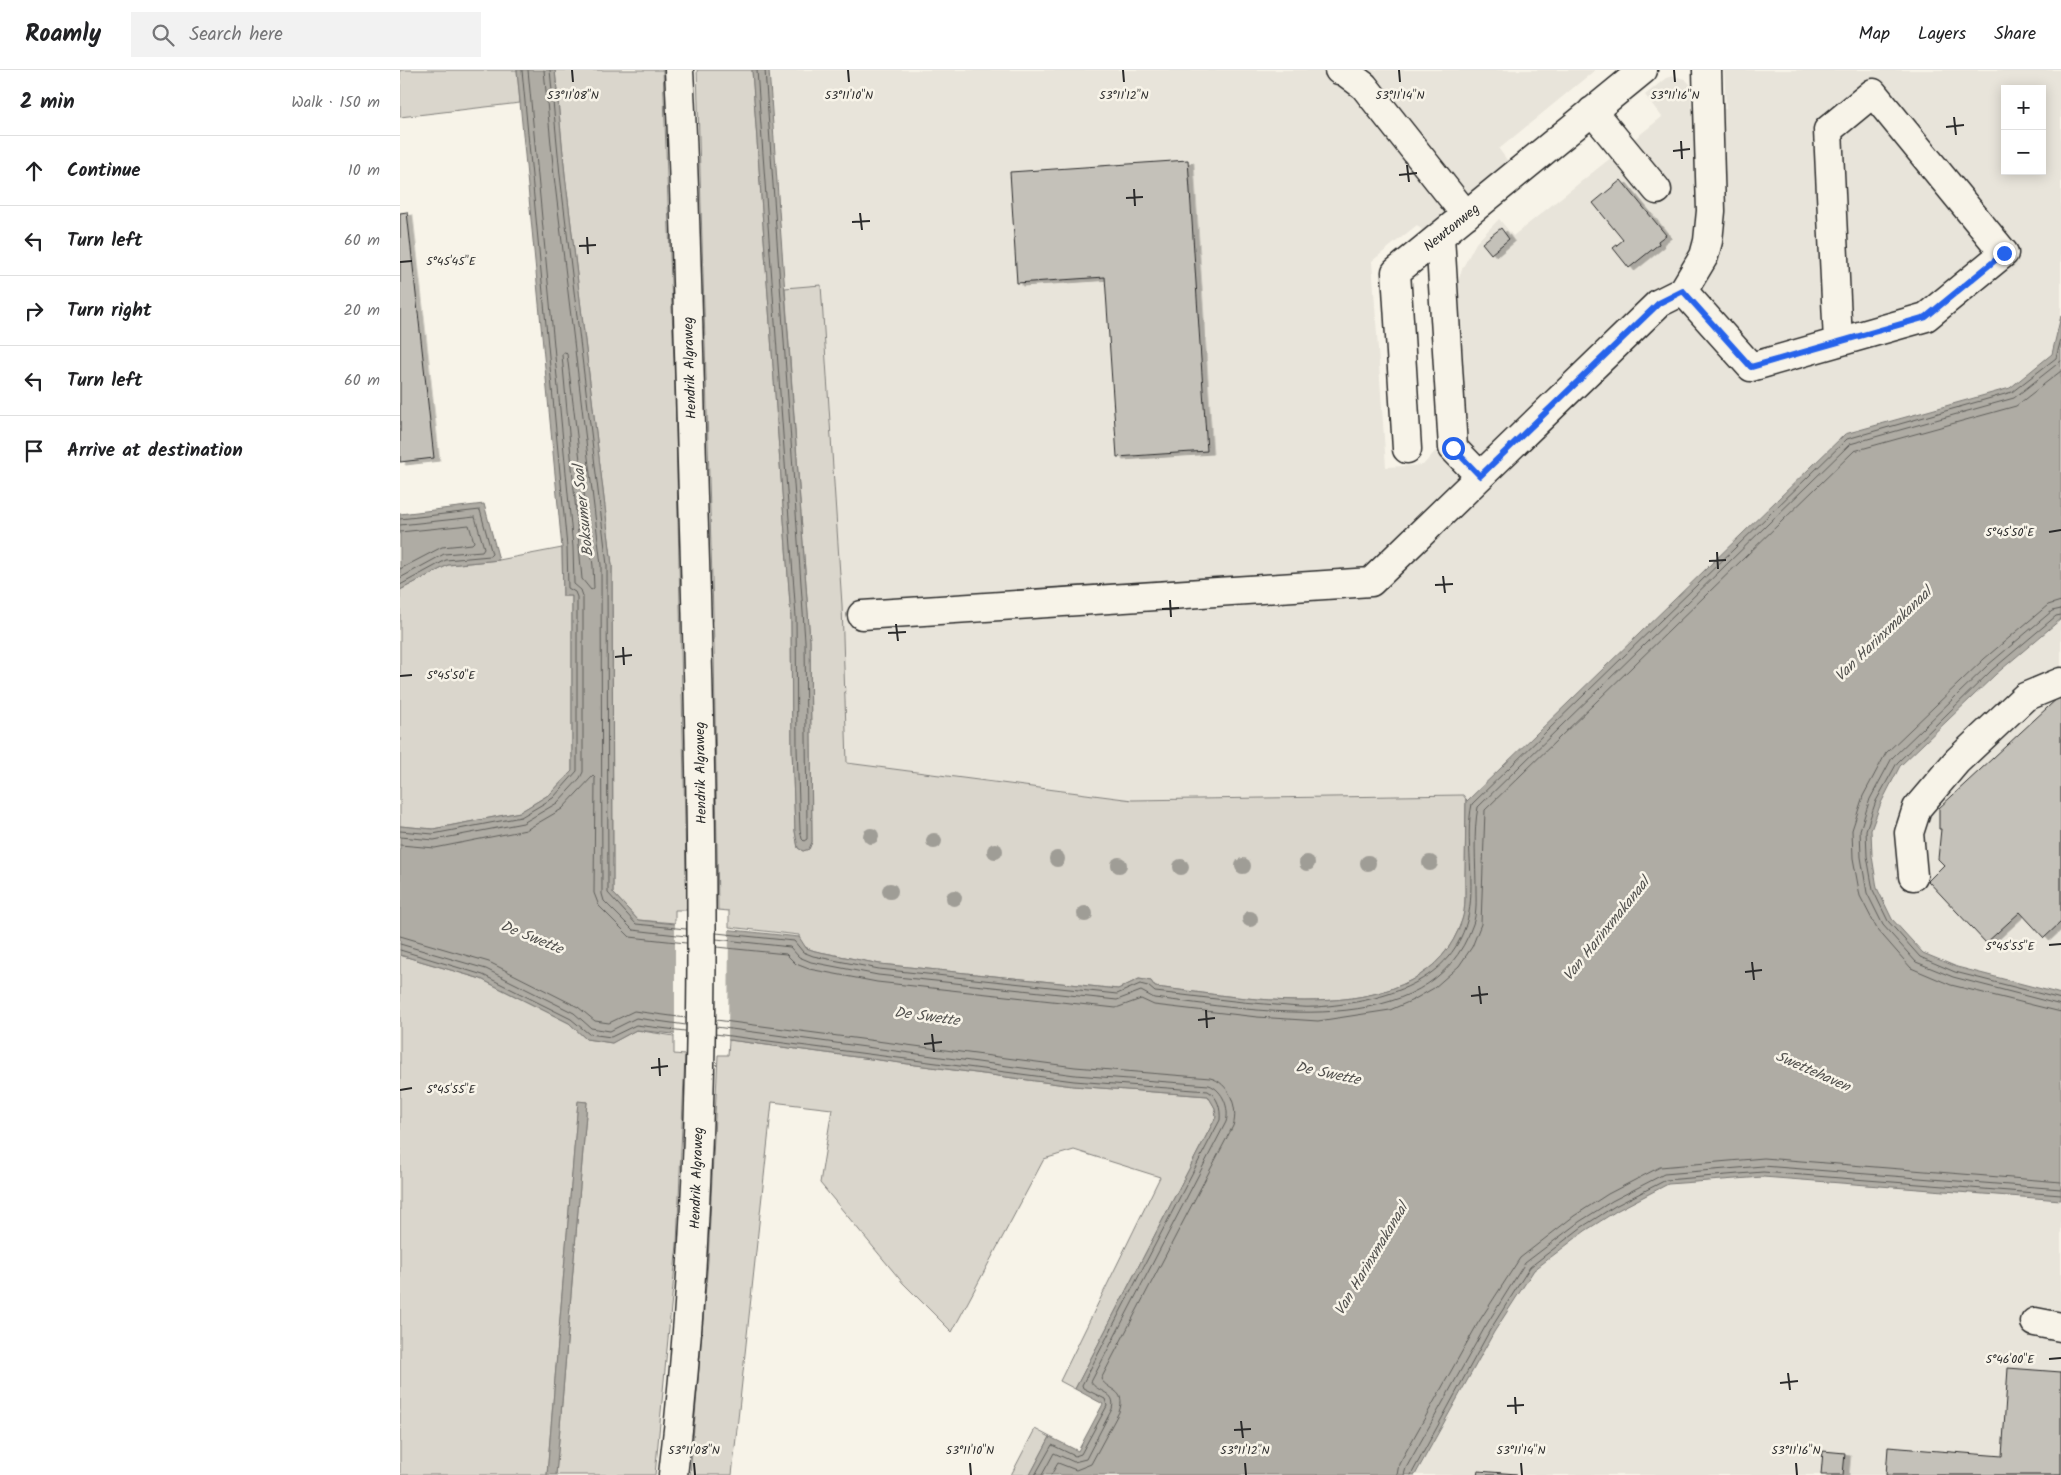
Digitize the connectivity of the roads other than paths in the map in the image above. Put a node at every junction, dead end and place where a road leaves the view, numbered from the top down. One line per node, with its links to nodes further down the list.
1 (679, 70): 18 (street, Hendrik Algraweg)
2 (1339, 70): 7 (street)
3 (1643, 70): 5 (street, Newtonweg)
4 (1707, 70): 9 (street)
5 (1592, 111): 6 (street); 7 (street, Newtonweg)
6 (1657, 190)
7 (1466, 215): 8 (street, Newtonweg)
8 (1440, 236): 11 (street, Newtonweg); 12 (street)
9 (1683, 291): 10 (street); 12 (street)
10 (1838, 342): 10 (street)
11 (1407, 449)
12 (1480, 476): 13 (street)
13 (862, 614)
14 (2061, 682): 15 (street)
15 (1913, 876)
16 (2034, 1322): 17 (street)
17 (2061, 1327)
18 (673, 1475)

